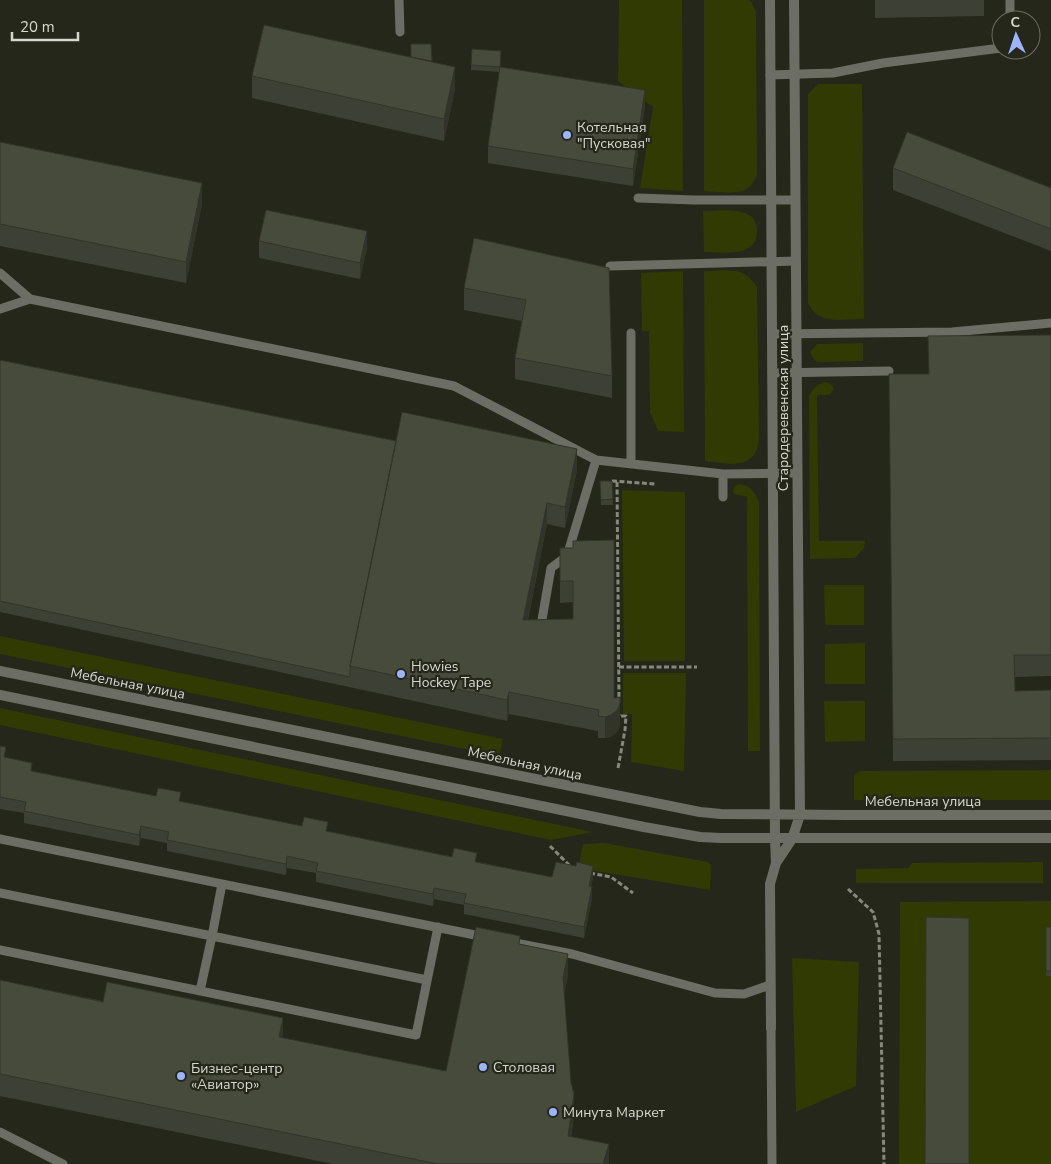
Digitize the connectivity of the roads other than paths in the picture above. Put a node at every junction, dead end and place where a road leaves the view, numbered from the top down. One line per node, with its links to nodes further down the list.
1 (399, 0): 4 (lane)
2 (770, 0): 6 (street, Стародеревенская улица)
3 (794, 0): 7 (street, Стародеревенская улица)
4 (400, 32)
5 (991, 49): 7 (lane)
6 (770, 74): 7 (lane); 9 (street, Стародеревенская улица)
7 (794, 74): 10 (street, Стародеревенская улица)
8 (638, 198): 9 (lane)
9 (771, 200): 10 (lane); 11 (street, Стародеревенская улица)
10 (795, 200): 12 (street, Стародеревенская улица)
11 (772, 261): 12 (lane); 13 (lane); 19 (street, Стародеревенская улица)
12 (796, 261): 20 (street, Стародеревенская улица)
13 (610, 266)
14 (0, 274): 15 (lane)
15 (30, 298): 16 (lane); 24 (lane)
16 (0, 309)
17 (1051, 323): 20 (lane)
18 (631, 333): 25 (lane)
19 (772, 334): 20 (lane); 23 (street, Стародеревенская улица)
20 (796, 334): 22 (street, Стародеревенская улица)
21 (889, 371): 22 (lane)
22 (796, 372): 23 (lane); 27 (street, Стародеревенская улица)
23 (772, 373): 26 (street, Стародеревенская улица)
24 (596, 460): 25 (lane); 30 (lane)
25 (631, 464): 28 (lane)
26 (773, 473): 27 (lane); 28 (lane); 33 (street, Стародеревенская улица)
27 (797, 473): 34 (street, Стародеревенская улица)
28 (724, 474): 29 (lane)
29 (723, 497)
30 (540, 633)
31 (0, 671): 33 (street, Мебельная улица)
32 (0, 696): 38 (street)
33 (775, 815): 34 (street, Мебельная улица); 38 (street, Стародеревенская улица)
34 (800, 815): 35 (street, Мебельная улица); 39 (street, Стародеревенская улица)
35 (1051, 815)
36 (1051, 838): 39 (street)
37 (0, 839): 41 (lane)
38 (775, 839): 39 (street); 40 (street, Стародеревенская улица)
39 (792, 839): 40 (street, Стародеревенская улица)
40 (776, 863): 47 (street)
41 (222, 884): 43 (lane); 44 (lane)
42 (0, 893): 44 (lane)
43 (438, 927): 46 (lane); 47 (lane)
44 (212, 936): 46 (lane); 48 (lane)
45 (0, 950): 48 (lane)
46 (427, 980): 48 (lane)
47 (770, 985): 49 (street)
48 (200, 991)
49 (770, 1028): 52 (lane)
50 (0, 1132): 51 (lane)
51 (63, 1164)
52 (772, 1164)

